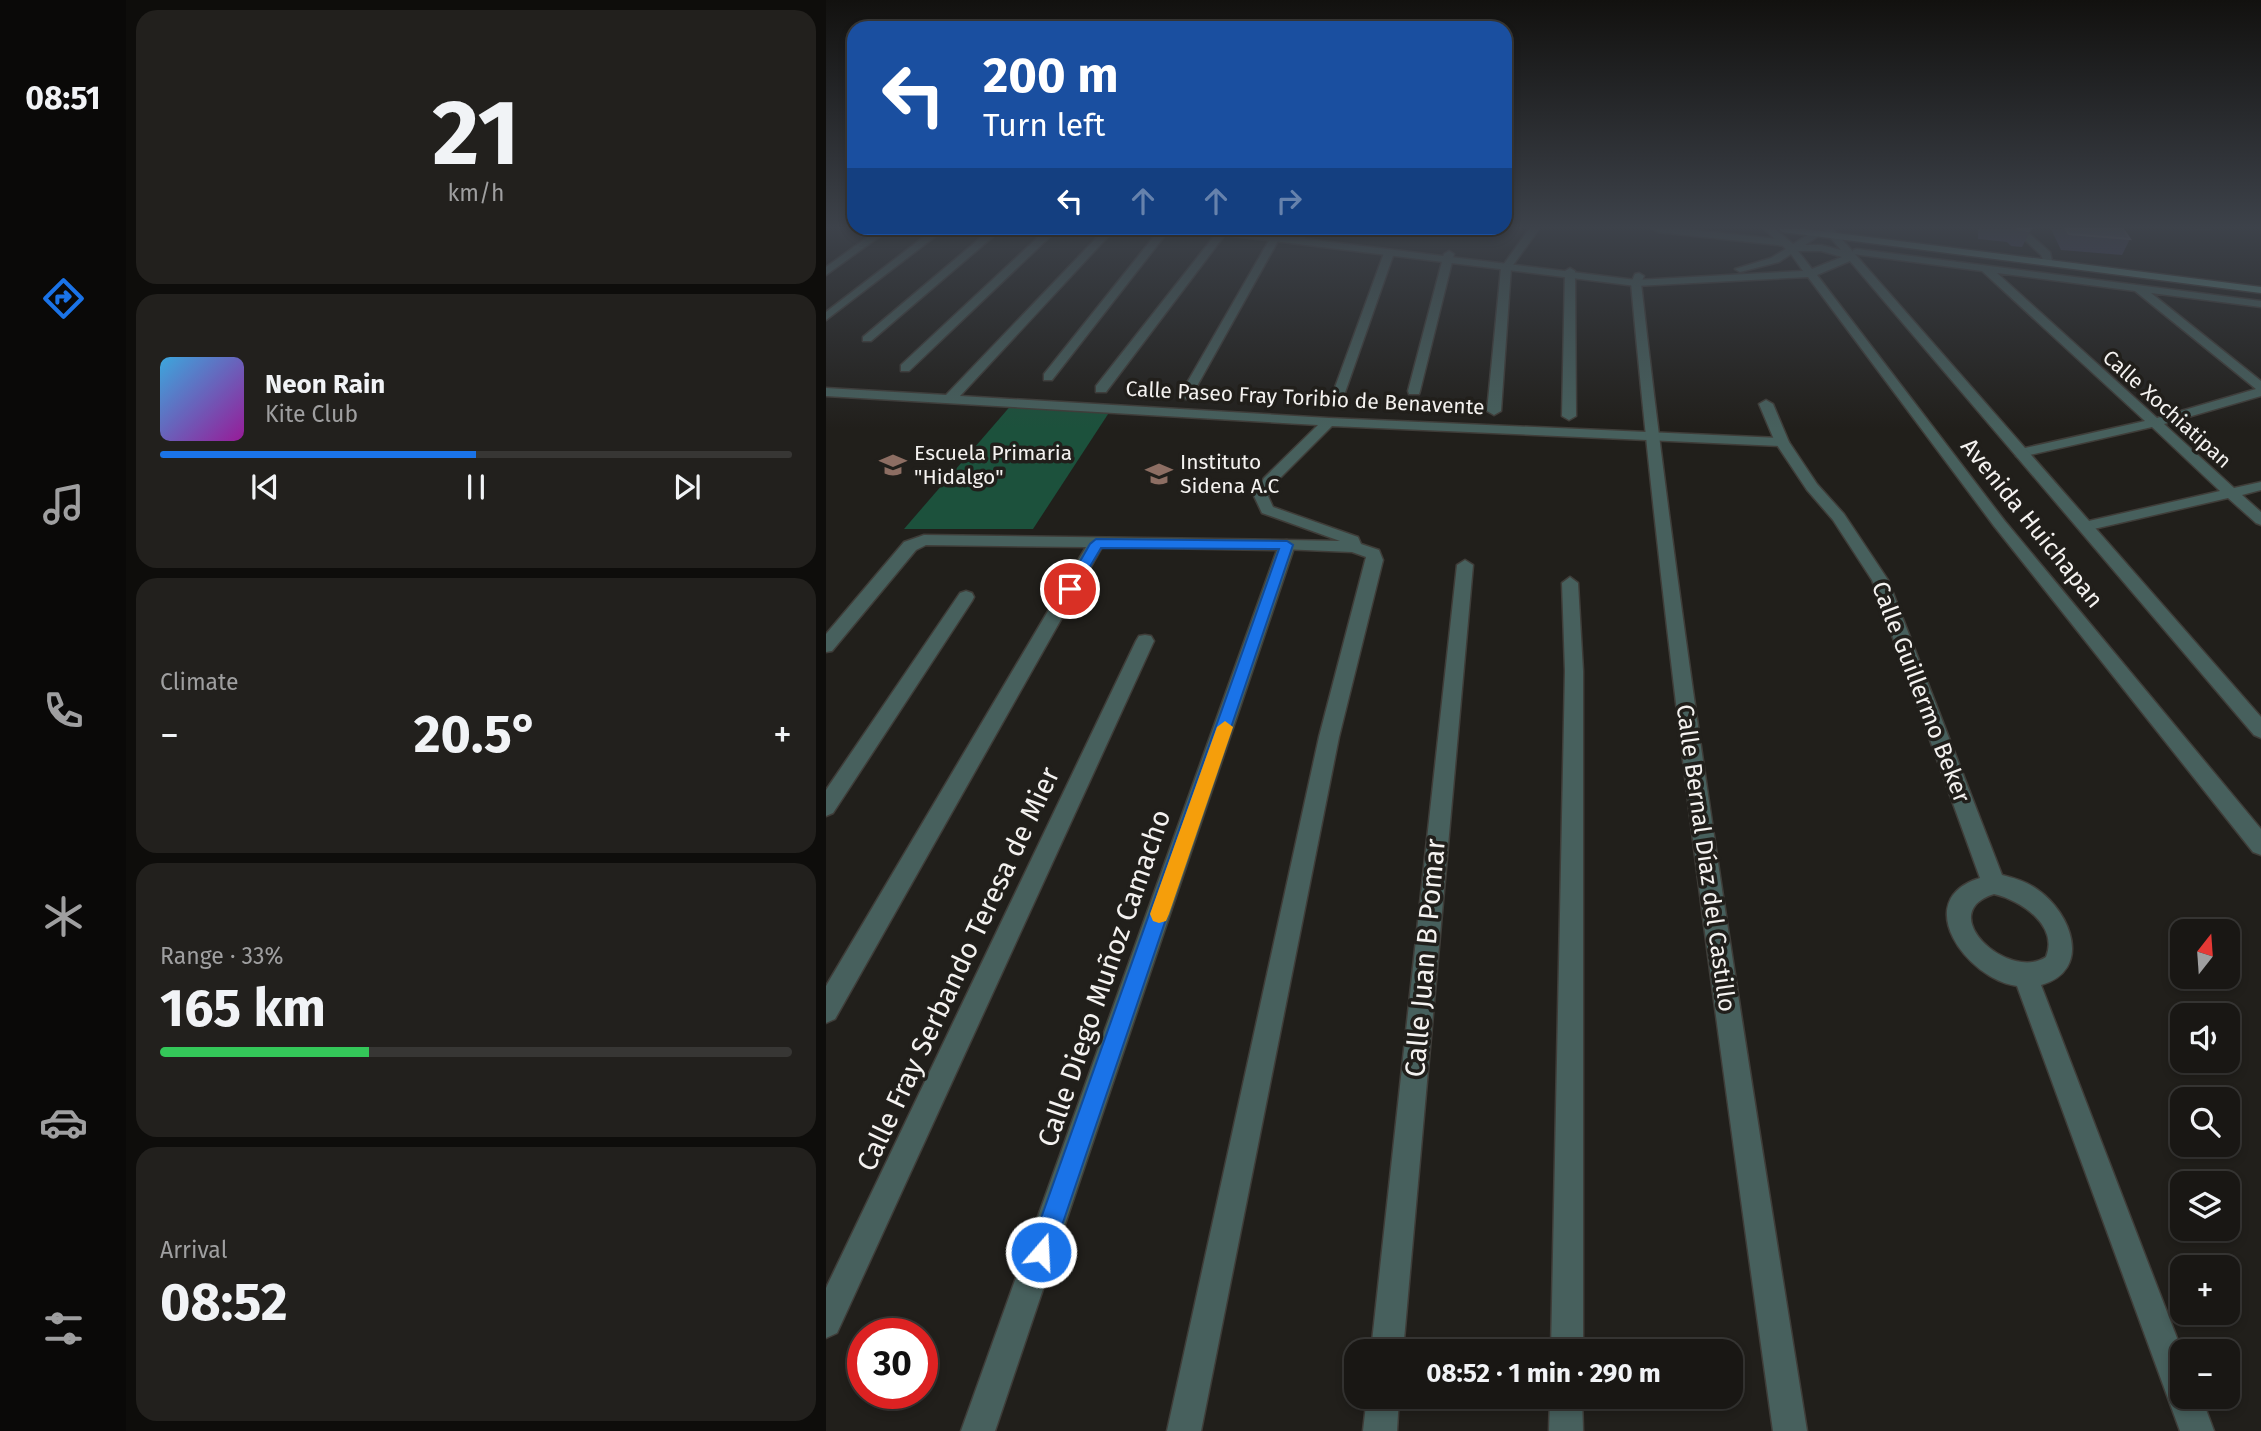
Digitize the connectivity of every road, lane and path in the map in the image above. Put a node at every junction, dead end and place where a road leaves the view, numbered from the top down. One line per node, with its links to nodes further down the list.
1 (853, 296): 21 (street)
2 (918, 296): 22 (street)
3 (982, 296): 23 (street)
4 (1047, 296): 30 (street)
5 (1112, 296): 24 (street)
6 (1173, 296): 25 (street)
7 (1242, 296): 29 (street)
8 (1374, 296): 31 (street)
9 (1438, 296): 27 (street)
10 (1505, 296): 33 (street)
11 (1569, 296): 34 (street)
12 (1638, 296): 37 (street, Calle Bernal Díaz del Castillo)
13 (1827, 296): 54 (street, Avenida Huichapan)
14 (1888, 296): 39 (street, Avenida Huichapan)
15 (2015, 296): 36 (street, Calle Xochiatipan)
16 (2153, 296): 26 (street)
17 (2208, 296): 18 (street)
18 (2230, 300): 19 (street); 20 (street)
19 (2261, 304)
20 (2261, 311)
21 (826, 317)
22 (867, 339)
23 (905, 369)
24 (1048, 377)
25 (1101, 389)
26 (2261, 390): 36 (street)
27 (1414, 391)
28 (826, 392): 30 (street, Calle Paseo Fray Toribio de Benavente)
29 (1186, 394)
30 (949, 400): 35 (street, Calle Paseo Fray Toribio de Benavente)
31 (1336, 401)
32 (1766, 404): 38 (street, Calle Guillermo Beker)
33 (1494, 411)
34 (1569, 416)
35 (1329, 422): 37 (street, Calle Paseo Fray Toribio de Benavente); 46 (street)
36 (2153, 423): 39 (street); 41 (street, Calle Xochiatipan)
37 (1650, 436): 38 (street, Calle Paseo Fray Toribio de Benavente); 69 (street, Calle Bernal Díaz del Castillo)
38 (1782, 442): 55 (street, Calle Guillermo Beker)
39 (2021, 453): 43 (street, Avenida Huichapan)
40 (2261, 486): 41 (street)
41 (2231, 493): 42 (street, Calle Xochiatipan); 43 (street)
42 (2261, 520)
43 (2085, 526): 52 (street, Avenida Huichapan)
44 (1096, 544): 45 (street); 51 (street); 57 (street)
45 (1287, 545): 46 (street); 65 (street, Calle Diego Muñoz Camacho)
46 (1354, 547): 66 (street)
47 (1465, 565): 59 (street, Calle Juan B Pomar)
48 (1570, 583): 60 (street)
49 (966, 597): 53 (street)
50 (1145, 641): 58 (street, Calle Fray Serbando Teresa de Mier)
51 (826, 646)
52 (2261, 730)
53 (826, 807)
54 (2261, 845)
55 (1994, 884): 56 (street); 56 (street)
56 (2026, 976): 61 (street)
57 (826, 1010)
58 (826, 1322)
59 (1388, 1339)
60 (1567, 1339)
61 (2170, 1360)
62 (1382, 1409): 67 (street)
63 (1566, 1409): 68 (street)
64 (2188, 1409): 70 (street)
65 (978, 1431)
66 (1184, 1431)
67 (1380, 1431)
68 (1566, 1431)
69 (1790, 1431)
70 (2197, 1431)

